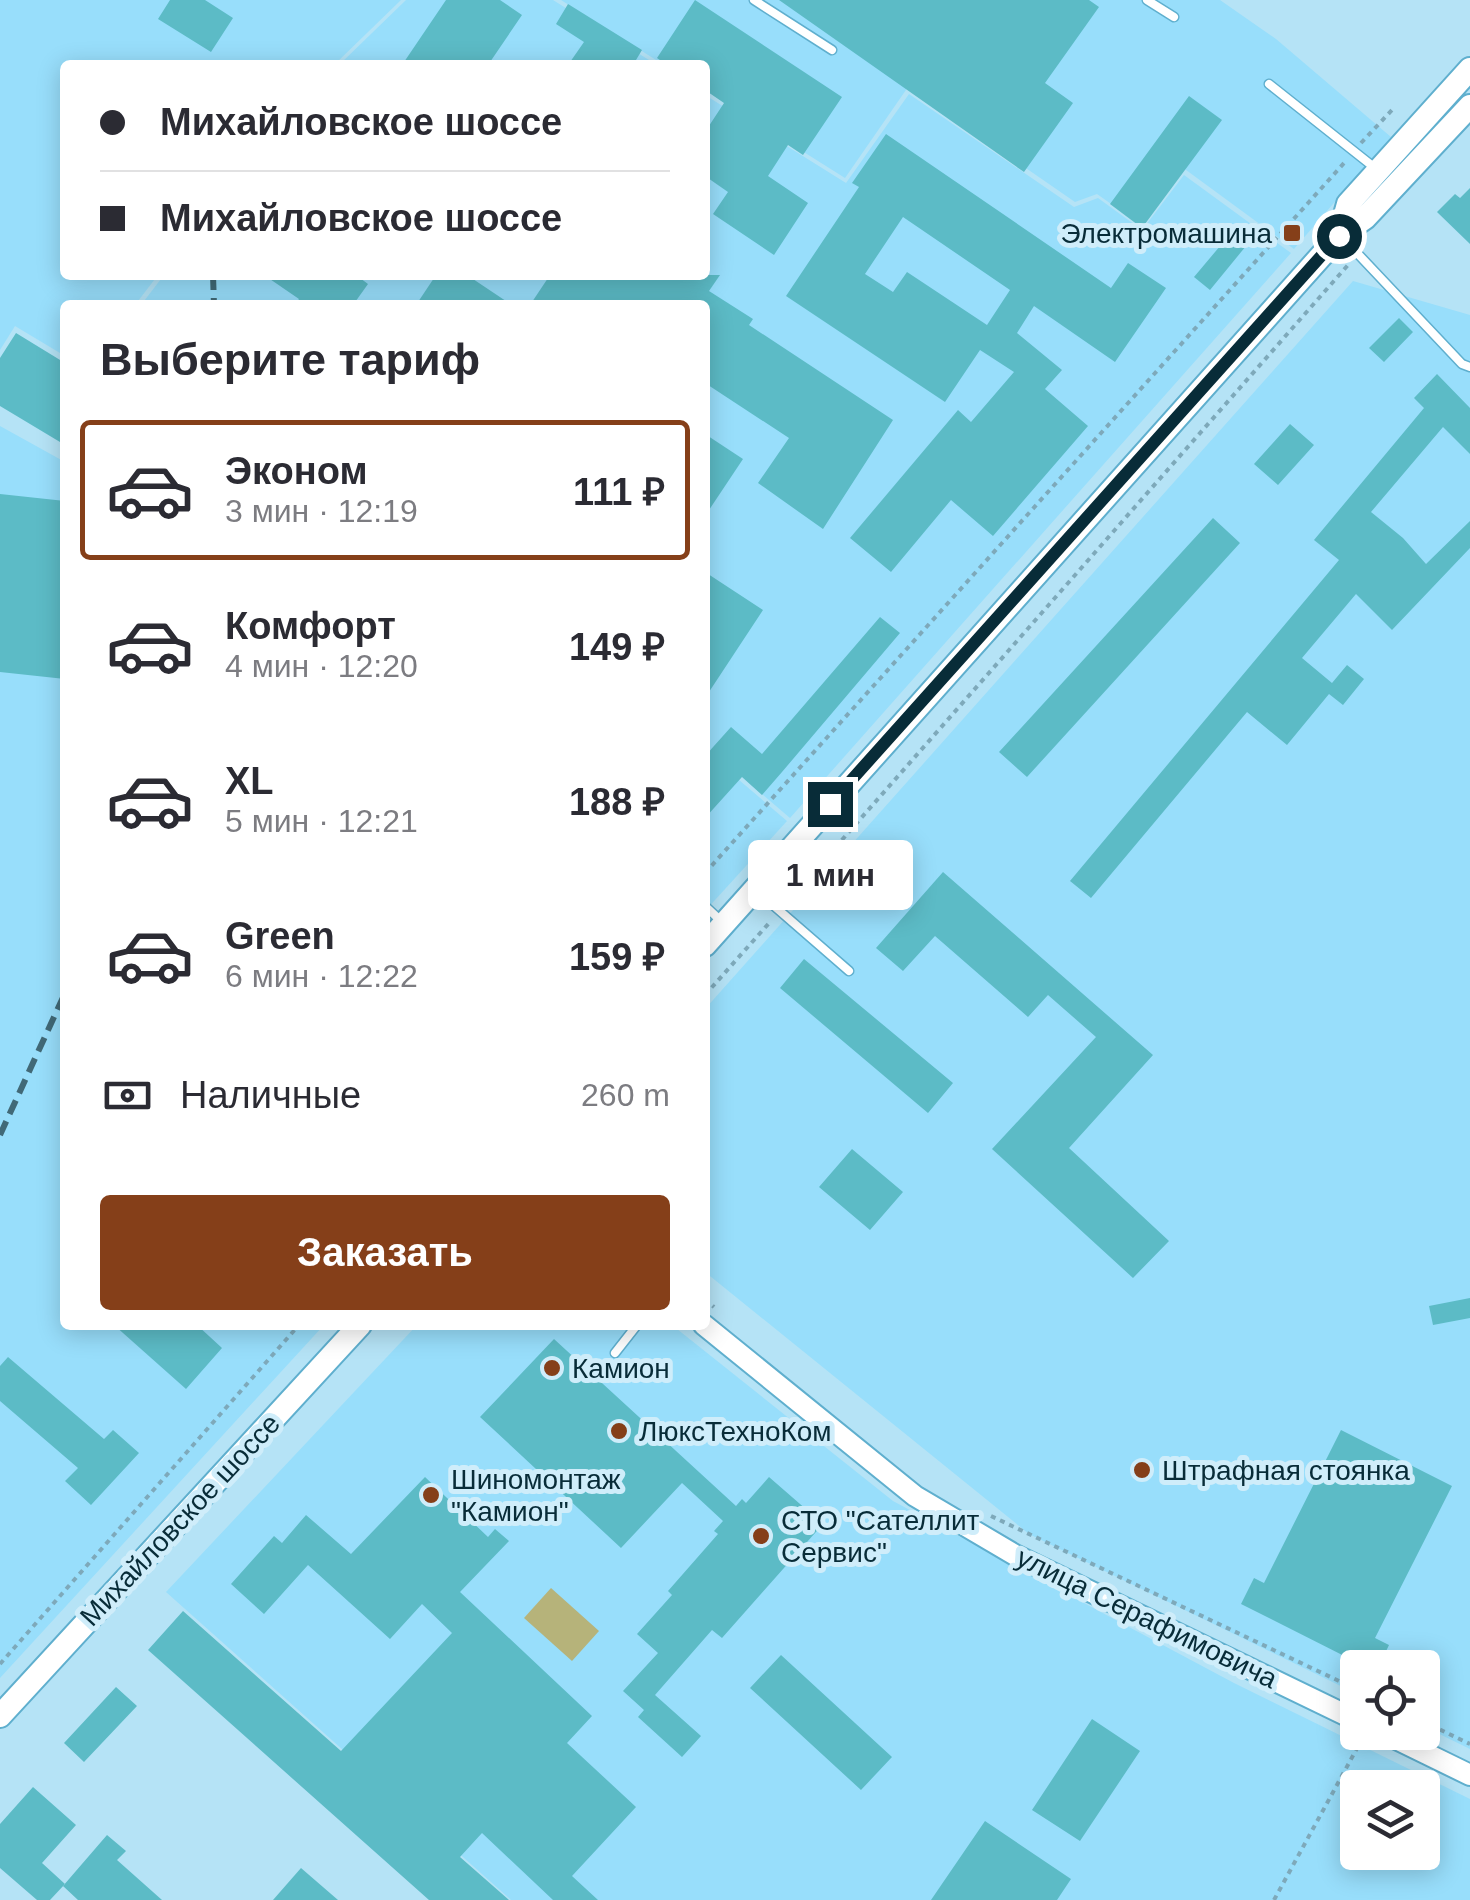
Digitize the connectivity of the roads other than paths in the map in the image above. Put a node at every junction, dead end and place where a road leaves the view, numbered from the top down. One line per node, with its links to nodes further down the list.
1 (754, 0): 4 (lane)
2 (1148, 0): 3 (lane)
3 (1174, 17)
4 (832, 50)
5 (1470, 70): 8 (main road)
6 (1268, 84): 8 (lane)
7 (1470, 106): 9 (main road)
8 (1378, 170): 9 (main road)
9 (1339, 236): 12 (main road)
10 (1358, 254): 11 (lane)
11 (1470, 367)
12 (754, 889): 14 (main road); 16 (lane)
13 (710, 911): 14 (lane)
14 (724, 924): 15 (main road)
15 (710, 939)
16 (848, 970)
17 (712, 1318): 21 (street, улица Серафимовича)
18 (355, 1330): 22 (main road, Михайловское шоссе)
19 (633, 1330): 20 (lane)
20 (615, 1352)
21 (1340, 1712)
22 (0, 1716)
23 (1419, 1750): 24 (street)
24 (1470, 1775)

